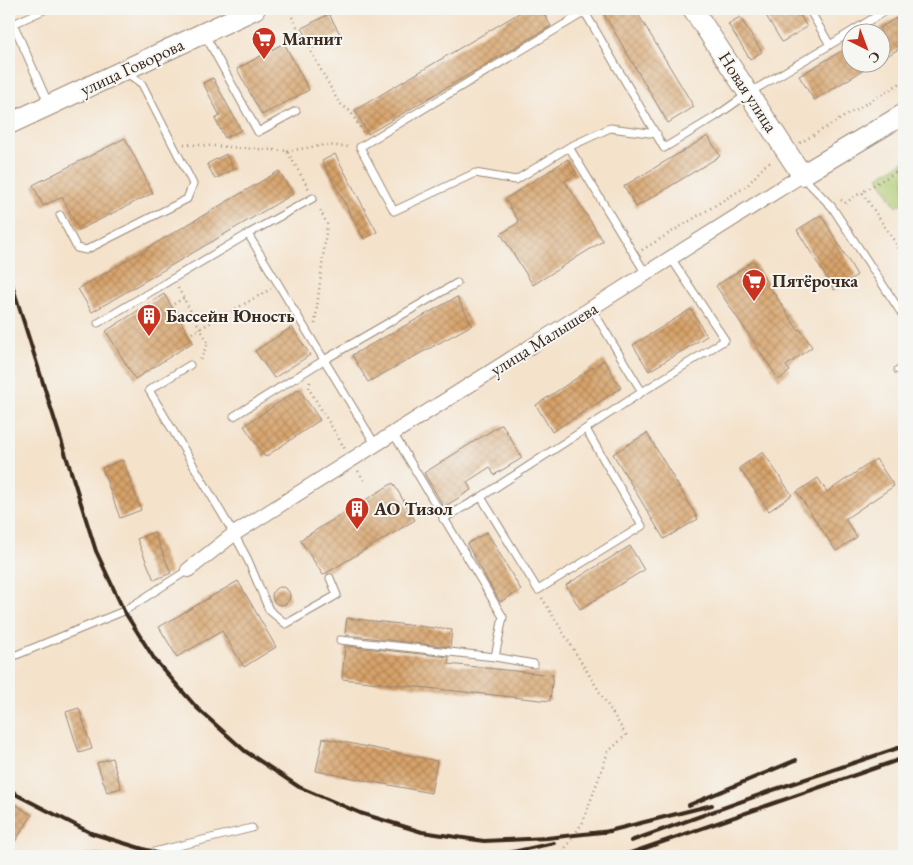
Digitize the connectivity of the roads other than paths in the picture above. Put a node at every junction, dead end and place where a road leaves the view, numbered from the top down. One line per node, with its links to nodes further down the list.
1 (46, 9): 8 (lane)
2 (255, 9): 9 (main road, улица Говорова)
3 (694, 9): 12 (main road, Новая улица)
4 (809, 9): 12 (lane)
5 (888, 9): 10 (lane)
6 (584, 10): 17 (lane); 18 (lane)
7 (9, 14): 8 (lane)
8 (11, 25): 13 (lane)
9 (203, 33): 11 (main road, улица Говорова); 14 (lane)
10 (833, 43)
11 (124, 71): 13 (main road, улица Говорова); 21 (lane)
12 (749, 93): 17 (lane); 19 (main road, Новая улица)
13 (50, 105): 16 (main road, улица Говорова)
14 (296, 111)
15 (904, 114): 19 (main road, улица Малышева)
16 (9, 124)
17 (657, 134): 18 (lane)
18 (569, 147): 24 (lane)
19 (802, 175): 23 (street, улица Малышева); 27 (lane)
20 (313, 198): 22 (lane)
21 (60, 215)
22 (248, 234): 28 (lane); 29 (lane)
23 (671, 258): 24 (street, улица Малышева); 33 (lane)
24 (646, 274): 26 (street, улица Малышева)
25 (457, 283): 29 (lane)
26 (592, 309): 33 (lane); 36 (street, улица Малышева)
27 (904, 317)
28 (98, 323)
29 (324, 360): 34 (lane); 37 (lane)
30 (190, 365): 40 (lane)
31 (904, 365): 32 (lane)
32 (898, 370)
33 (642, 392): 35 (lane)
34 (234, 416)
35 (586, 429): 38 (lane); 38 (lane)
36 (392, 433): 37 (street, улица Малышева); 39 (lane)
37 (374, 444): 40 (street, улица Малышева)
38 (481, 497): 39 (lane)
39 (443, 519): 44 (lane)
40 (234, 534): 41 (street, улица Малышева); 42 (lane)
41 (188, 570): 45 (lane)
42 (330, 578)
43 (340, 640): 44 (lane)
44 (495, 657): 46 (lane)
45 (9, 658)
46 (534, 664)
47 (252, 828): 50 (lane)
48 (72, 856): 49 (lane)
49 (114, 856)
50 (137, 856)

